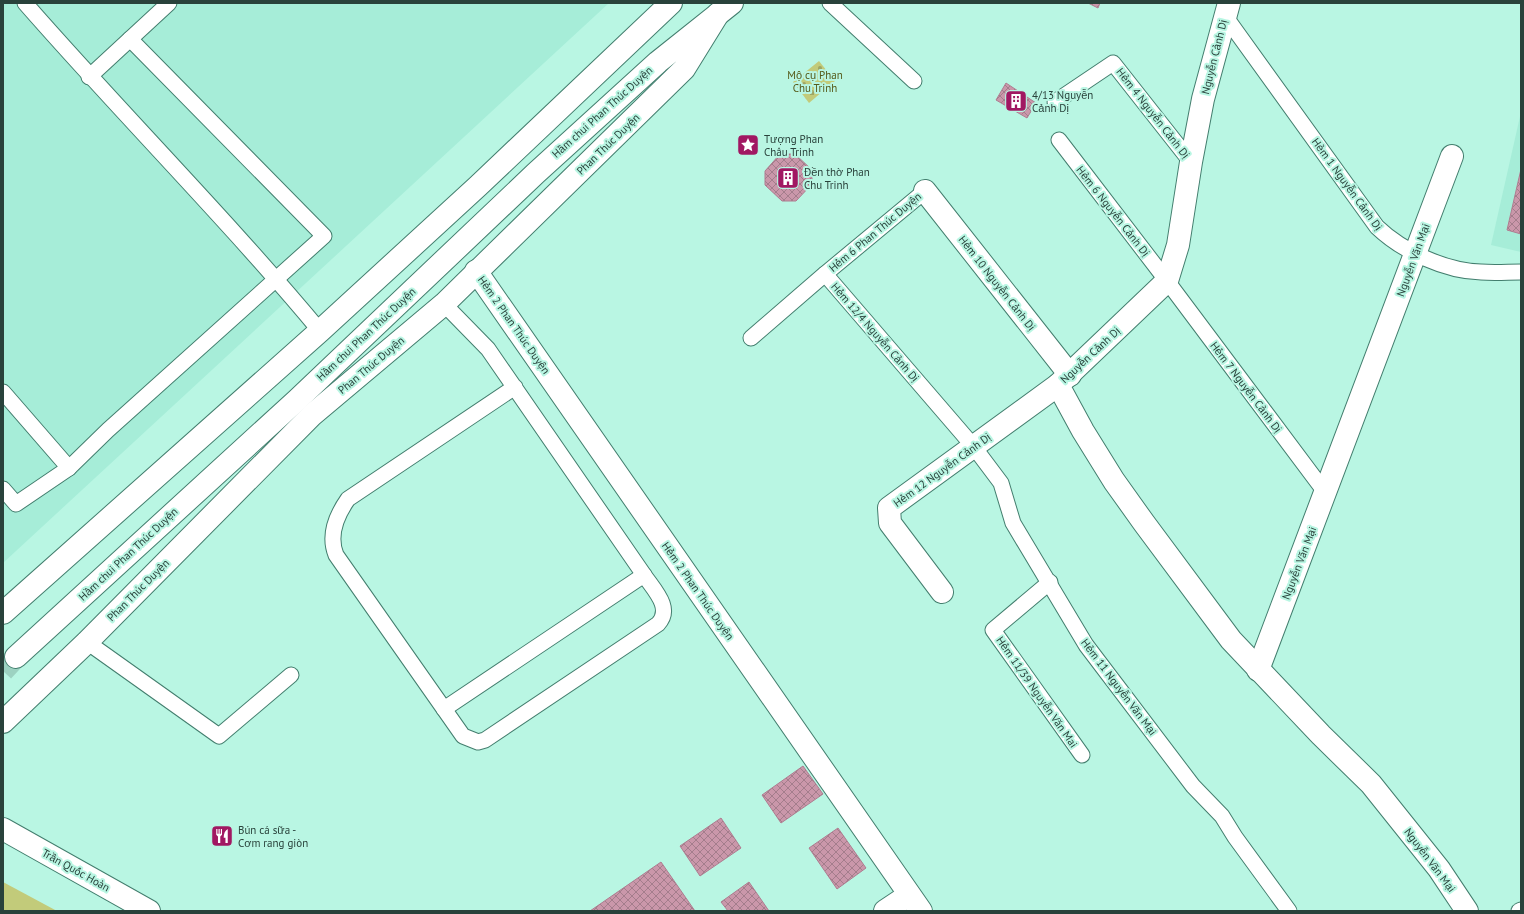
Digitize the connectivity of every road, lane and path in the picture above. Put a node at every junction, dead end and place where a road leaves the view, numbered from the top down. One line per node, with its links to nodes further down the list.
1 (25, 3): 8 (lane)
2 (169, 3): 7 (lane)
3 (670, 3): 22 (main road)
4 (830, 3): 9 (lane)
5 (725, 8): 16 (main road, Phan Thúc Duyện); 36 (main road, Hầm chui Phan Thúc Duyện)
6 (1227, 9): 13 (main road, Nguyễn Cảnh Dị); 15 (lane, Hẻm 1 Nguyễn Cảnh Dị)
7 (130, 39): 8 (lane); 19 (lane)
8 (89, 77): 19 (lane)
9 (914, 81)
10 (1056, 102): 13 (lane, Hẻm 4 Nguyễn Cảnh Dị)
11 (1059, 140): 20 (lane, Hẻm 6 Nguyễn Cảnh Dị)
12 (1452, 156): 15 (main road, Nguyễn Văn Mại)
13 (1191, 162): 20 (main road, Nguyễn Cảnh Dị)
14 (925, 191): 18 (lane, Hẻm 6 Phan Thúc Duyện); 24 (main road, Hẻm 10 Nguyễn Cảnh Dị)
15 (1415, 255): 17 (lane, Hẻm 1 Nguyễn Cảnh Dị); 30 (main road, Nguyễn Văn Mại)
16 (476, 271): 21 (main road, Phan Thúc Duyện); 43 (main road, Hẻm 2 Phan Thúc Duyện)
17 (1521, 272)
18 (825, 274): 23 (lane, Hẻm 12/4 Nguyễn Cảnh Dị); 27 (lane, Hẻm 12/4 Nguyễn Cảnh Dị)
19 (276, 278): 22 (lane); 28 (lane)
20 (1167, 281): 24 (main road, Nguyễn Cảnh Dị); 30 (lane, Hẻm 7 Nguyễn Cảnh Dị)
21 (444, 304): 25 (lane); 35 (main road, Phan Thúc Duyện)
22 (320, 331): 34 (main road)
23 (751, 338)
24 (1064, 380): 27 (main road, Hẻm 12 Nguyễn Cảnh Dị); 37 (main road, Nguyễn Cảnh Dị)
25 (515, 387): 31 (lane); 39 (lane)
26 (3, 392): 28 (lane)
27 (974, 447): 32 (lane, Hẻm 11 Nguyễn Văn Mại); 33 (main road, Hẻm 12 Nguyễn Cảnh Dị)
28 (69, 468): 29 (lane)
29 (3, 489)
30 (1325, 492): 37 (main road, Nguyễn Văn Mại)
31 (644, 575): 39 (lane); 39 (lane)
32 (1050, 582): 41 (lane, Hẻm 11/39 Nguyễn Văn Mai); 47 (lane, Hẻm 11 Nguyễn Văn Mại)
33 (942, 592)
34 (3, 613)
35 (87, 642): 38 (lane); 40 (main road, Phan Thúc Duyện)
36 (16, 658)
37 (1258, 670): 44 (main road, Nguyễn Văn Mại)
38 (291, 675)
39 (444, 709)
40 (3, 722)
41 (1082, 755)
42 (3, 829): 45 (main road, Trần Quốc Hoàn)
43 (915, 903): 46 (main road)
44 (1465, 910)
45 (149, 911)
46 (885, 911)
47 (1289, 911)

